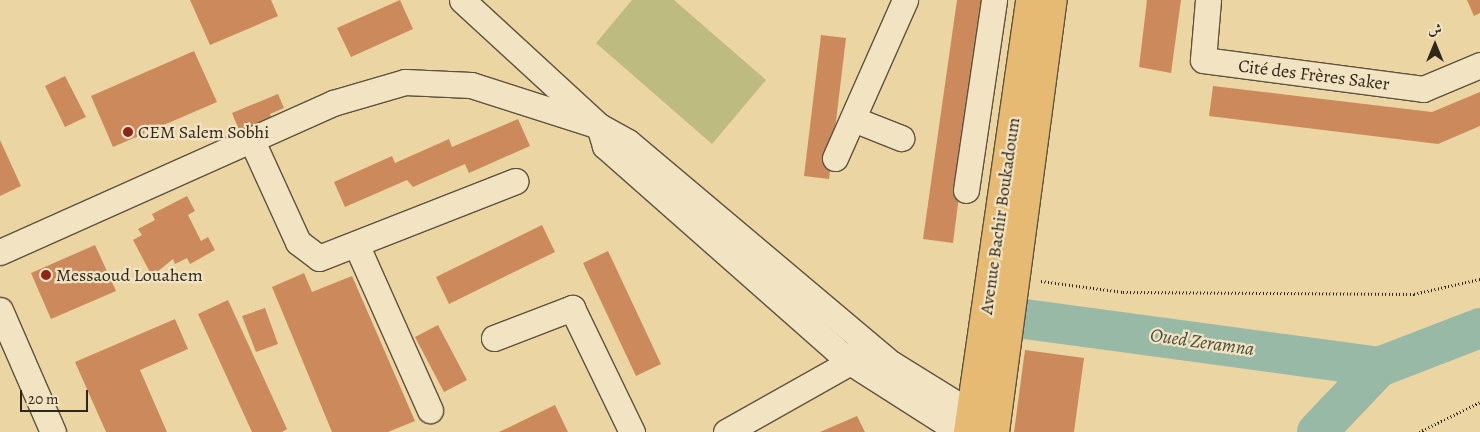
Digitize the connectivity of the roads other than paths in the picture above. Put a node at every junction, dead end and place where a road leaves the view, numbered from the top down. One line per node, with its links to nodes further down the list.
1 (462, 0): 9 (street)
2 (905, 0): 8 (street)
3 (994, 0): 14 (street)
4 (1030, 0): 22 (main road, Avenue Bachir Boukadoum)
5 (1053, 0): 26 (main road, Avenue Bachir Boukadoum)
6 (1208, 0): 7 (street, Cité des Frères Saker)
7 (1480, 66)
8 (853, 120): 10 (street); 12 (street)
9 (599, 126): 11 (street); 19 (street); 20 (street)
10 (901, 138)
11 (252, 141): 15 (street); 16 (street)
12 (835, 158)
13 (515, 181): 15 (street)
14 (966, 190)
15 (356, 244): 23 (street)
16 (0, 252)
17 (0, 310): 27 (street)
18 (494, 338): 28 (street)
19 (864, 341): 20 (street); 21 (street)
20 (850, 362): 21 (street); 24 (street); 29 (street)
21 (892, 364): 24 (street)
22 (975, 385): 24 (street); 25 (main road, Avenue Bachir Boukadoum)
23 (430, 410)
24 (938, 413): 25 (street)
25 (966, 426): 26 (street)
26 (996, 430)
27 (54, 432)
28 (632, 432)
29 (726, 432)

